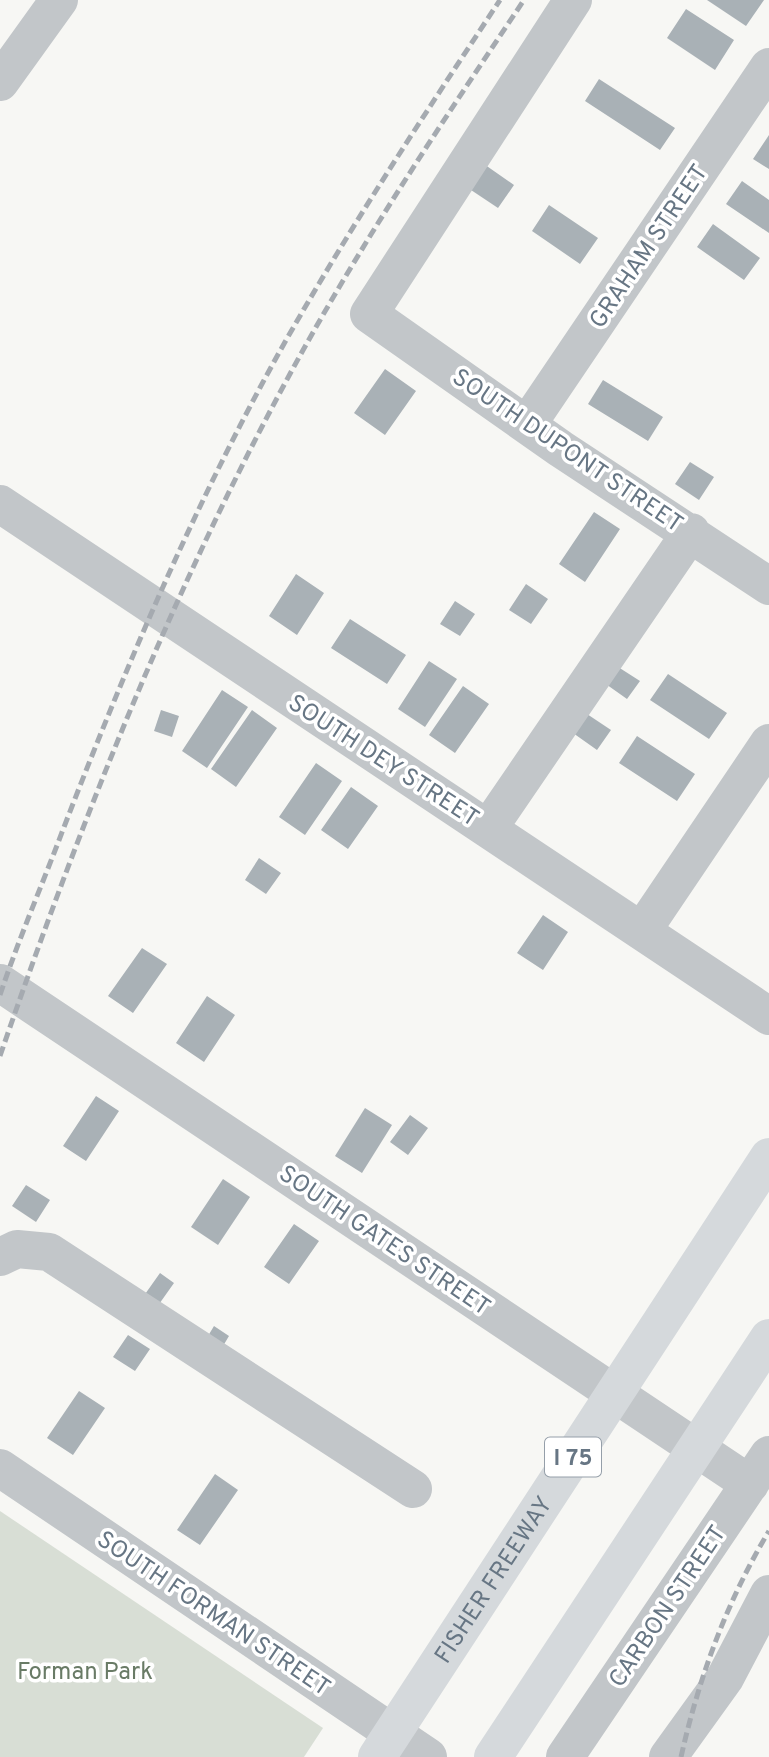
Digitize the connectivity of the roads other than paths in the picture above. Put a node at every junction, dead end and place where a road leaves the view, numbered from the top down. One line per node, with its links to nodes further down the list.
1 (59, 0): 4 (street)
2 (573, 0): 5 (street, SOUTH DUPONT STREET)
3 (769, 67): 5 (street, GRAHAM STREET)
4 (0, 82)
5 (527, 425): 7 (street, SOUTH DUPONT STREET)
6 (0, 504): 10 (street, SOUTH DEY STREET)
7 (691, 532): 8 (street, SOUTH DUPONT STREET); 10 (street)
8 (769, 586)
9 (769, 743): 11 (street)
10 (488, 829): 11 (street, SOUTH DEY STREET)
11 (642, 931): 13 (street, SOUTH DEY STREET)
12 (10, 990): 18 (street, SOUTH GATES STREET)
13 (769, 1016)
14 (769, 1157): 21 (highway, FISHER FREEWAY / I 75)
15 (0, 1257): 19 (street)
16 (769, 1338): 23 (highway)
17 (0, 1468): 22 (street, SOUTH FORMAN STREET)
18 (759, 1469): 24 (street, CARBON STREET)
19 (413, 1489)
20 (769, 1594): 25 (street)
21 (377, 1757)
22 (428, 1757)
23 (493, 1757)
24 (565, 1757)
25 (668, 1757)

